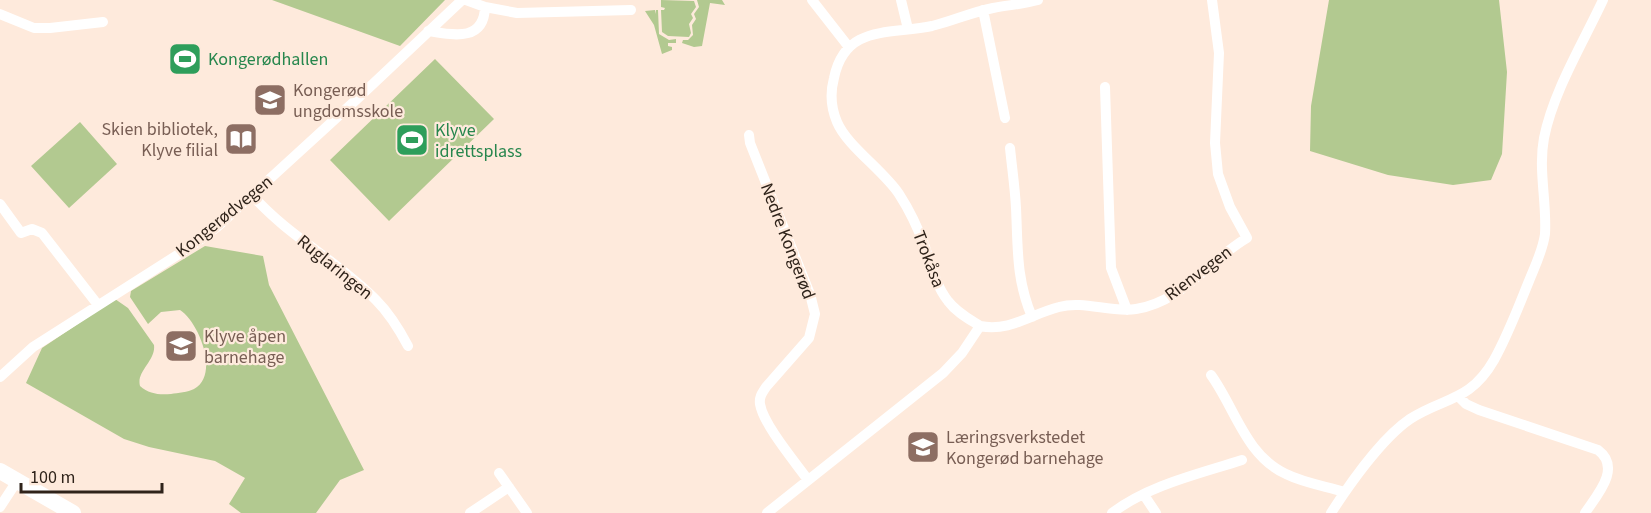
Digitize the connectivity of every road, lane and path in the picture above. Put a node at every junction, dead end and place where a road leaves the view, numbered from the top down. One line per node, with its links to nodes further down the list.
1 (462, 0): 15 (street, Kongerødvegen)
2 (466, 0): 9 (street)
3 (812, 0): 16 (street)
4 (902, 0): 14 (street)
5 (1038, 0): 8 (street)
6 (1212, 0): 24 (street, Rienvegen)
7 (1603, 0): 30 (street)
8 (995, 4): 11 (street)
9 (485, 7): 10 (street); 15 (street)
10 (631, 10)
11 (983, 10): 14 (street); 18 (street)
12 (0, 14): 13 (street)
13 (103, 22)
14 (908, 29): 16 (street)
15 (428, 31): 21 (street, Kongerødvegen)
16 (848, 46): 26 (street, Trokåsa)
17 (1105, 87): 24 (street)
18 (1005, 118)
19 (749, 135): 34 (street, Nedre Kongerød)
20 (1010, 148): 25 (street)
21 (252, 195): 23 (street, Kongerødvegen); 27 (street, Ruglaringen)
22 (0, 204): 23 (street)
23 (98, 305): 29 (street, Kongerødvegen)
24 (1127, 310): 25 (street, Rienvegen)
25 (1032, 317): 26 (street, Rienvegen)
26 (980, 326): 34 (street)
27 (408, 346)
28 (1211, 375): 37 (street)
29 (0, 377)
30 (1459, 397): 37 (street); 47 (street)
31 (1242, 460): 38 (street)
32 (0, 471): 35 (main road)
33 (499, 473): 36 (street)
34 (808, 480): 43 (street)
35 (17, 481): 39 (street); 40 (main road)
36 (509, 488): 41 (street); 42 (street)
37 (1345, 492): 46 (street)
38 (1144, 495): 44 (street); 45 (street)
39 (0, 507)
40 (72, 513)
41 (470, 513)
42 (527, 513)
43 (767, 513)
44 (1112, 513)
45 (1156, 513)
46 (1331, 513)
47 (1585, 513)

